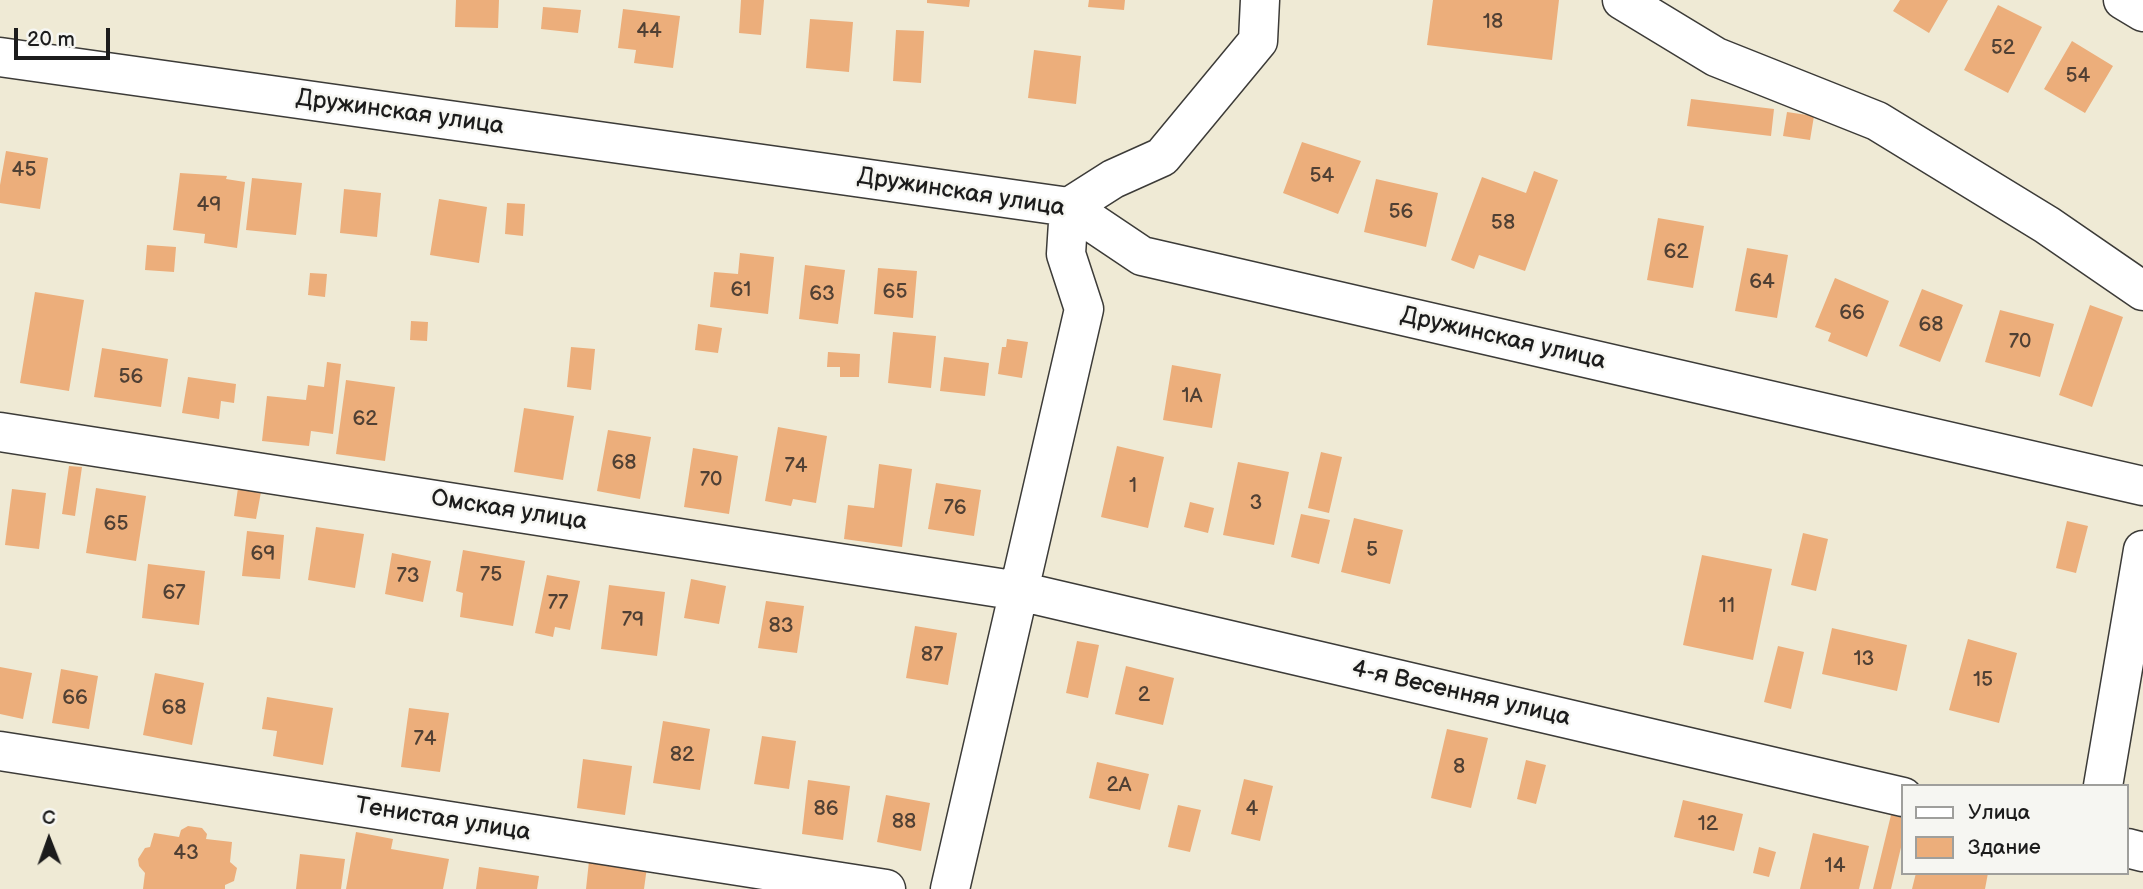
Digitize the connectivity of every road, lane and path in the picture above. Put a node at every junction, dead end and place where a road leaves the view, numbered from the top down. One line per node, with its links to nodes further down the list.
1 (1260, 0): 6 (street)
2 (1622, 0): 7 (street)
3 (2123, 0): 4 (street)
4 (2143, 12)
5 (0, 57): 6 (street, Дружинская улица)
6 (1069, 207): 9 (street, Дружинская улица); 11 (street)
7 (2143, 291)
8 (0, 432): 11 (street, Омская улица)
9 (2143, 486)
10 (2143, 550): 13 (street)
11 (1019, 591): 14 (street, 4-я Весенняя улица); 16 (street)
12 (0, 751): 15 (street, Тенистая улица)
13 (2103, 784)
14 (1902, 797)
15 (887, 889)
16 (950, 889)

